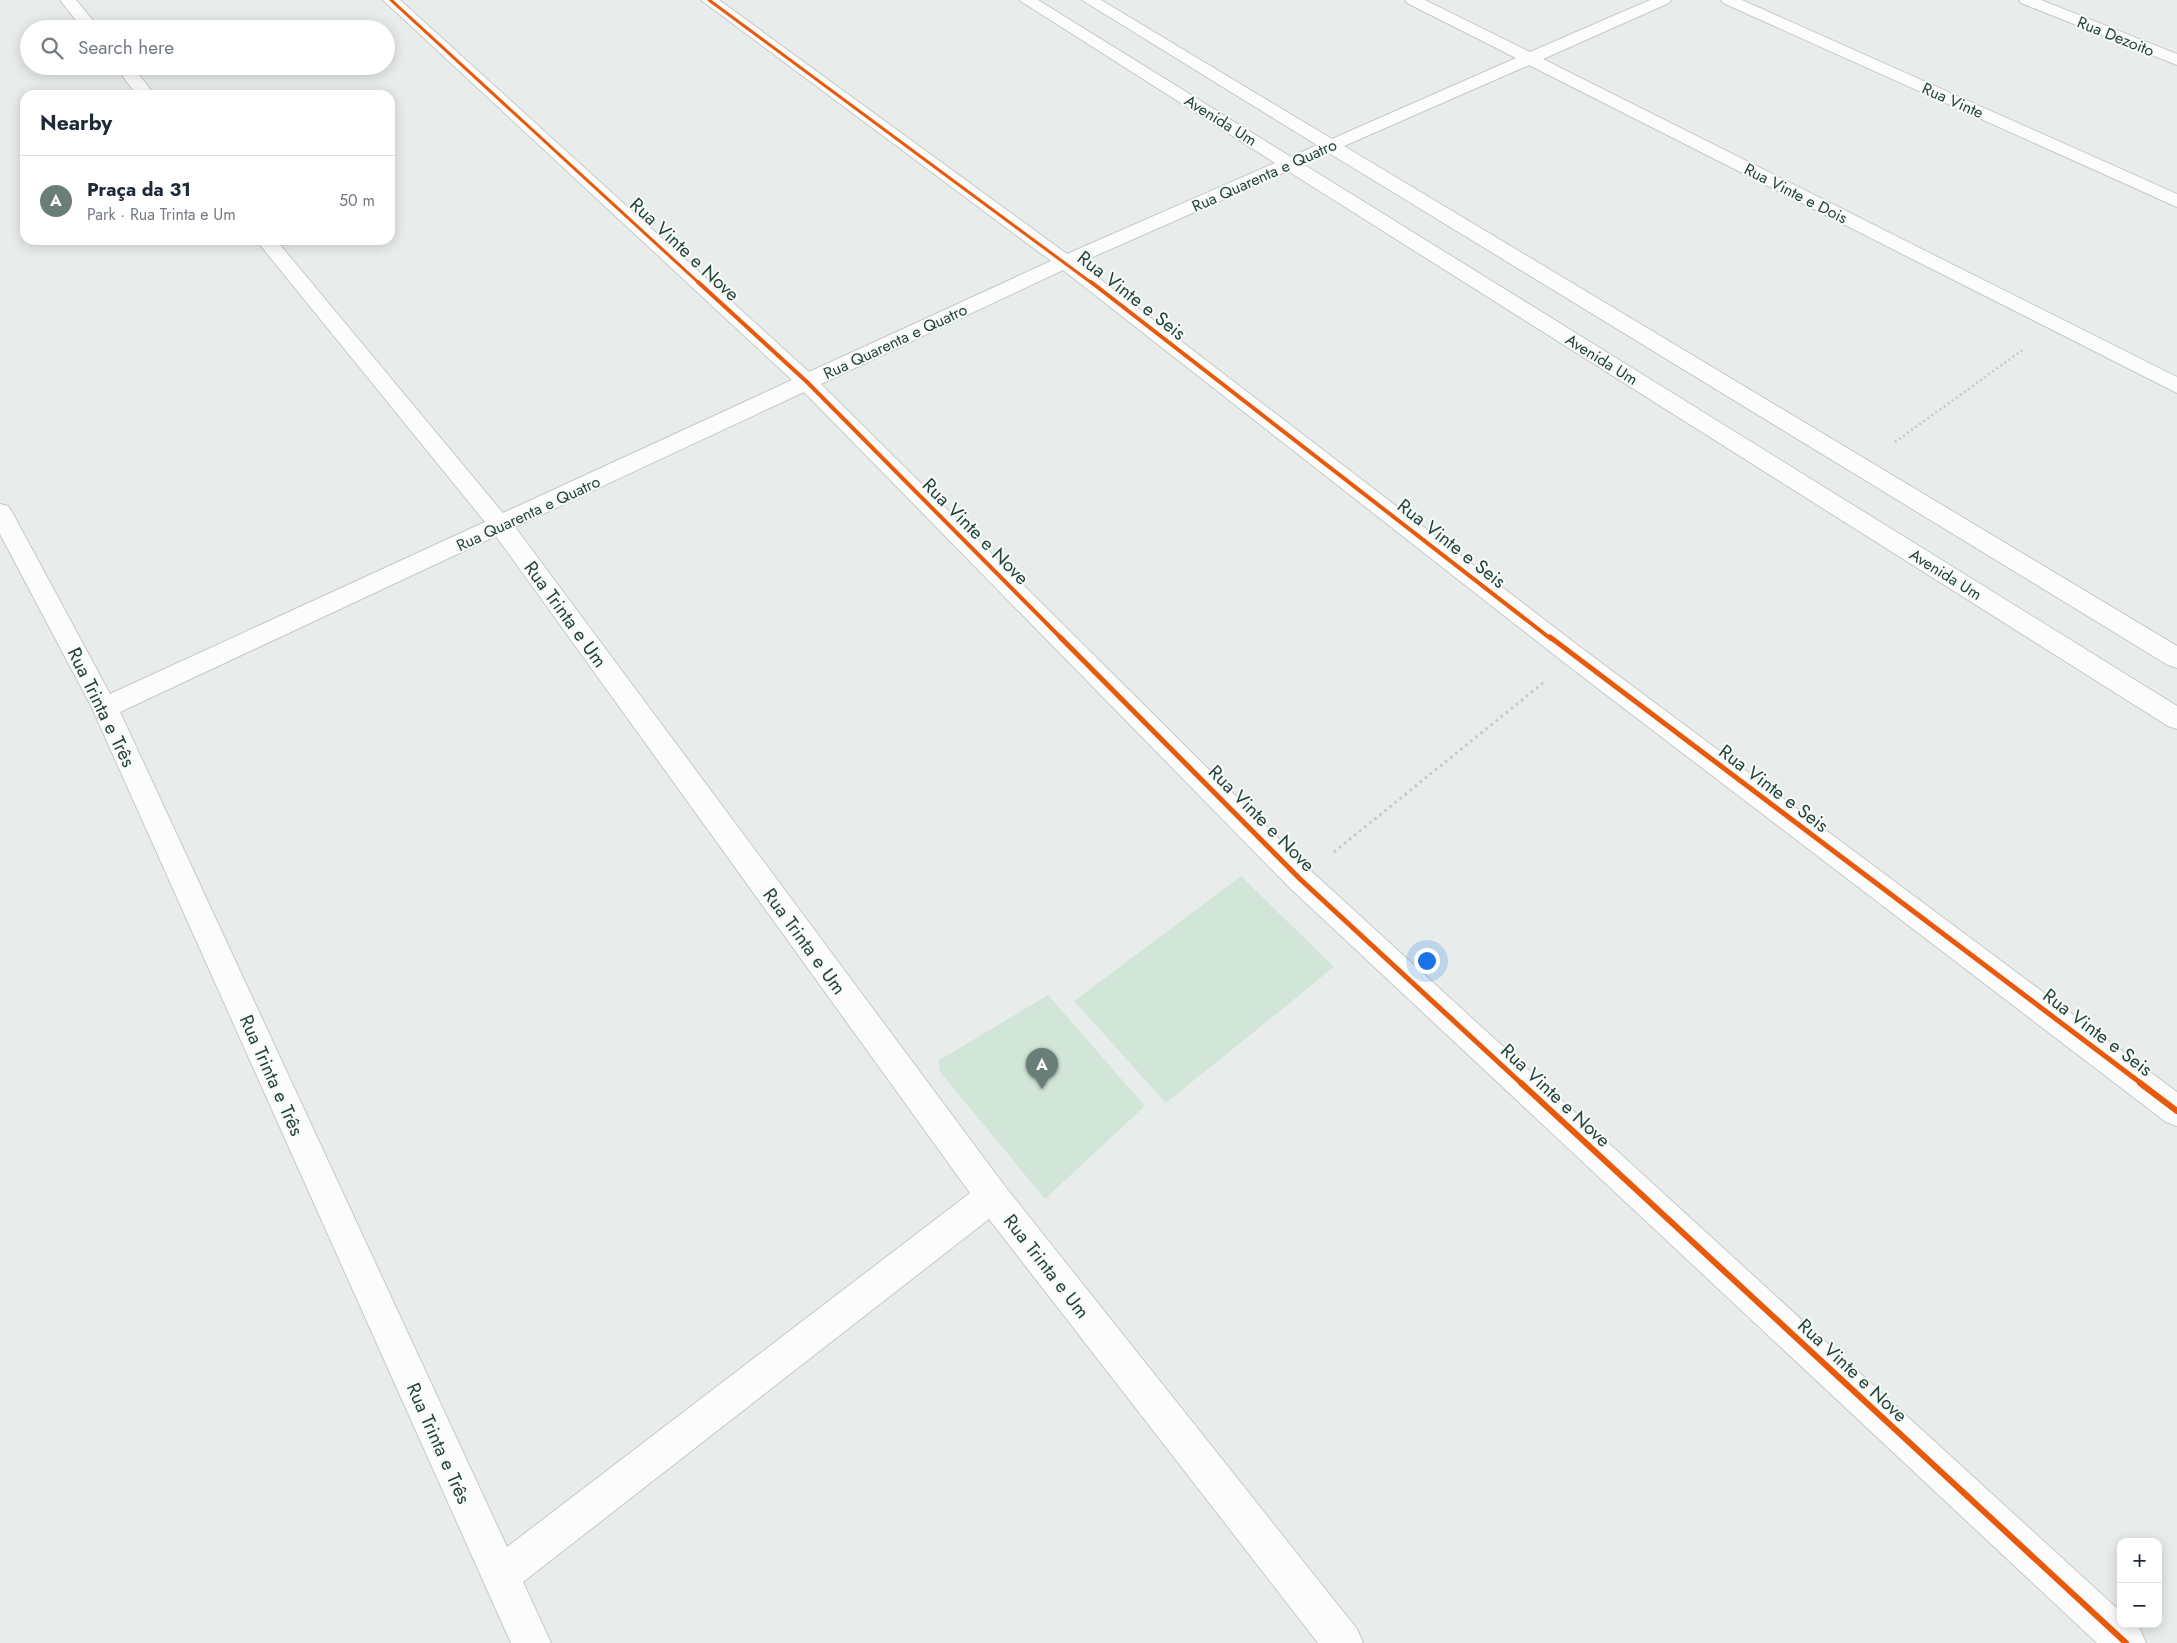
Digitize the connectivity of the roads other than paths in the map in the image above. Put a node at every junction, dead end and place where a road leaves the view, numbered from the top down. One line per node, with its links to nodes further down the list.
1 (68, 0): 10 (street)
2 (390, 0): 20 (street, Rua Vinte e Nove)
3 (709, 0): 19 (street, Rua Vinte e Seis)
4 (1027, 0): 16 (street, Avenida Um)
5 (1090, 0): 15 (street, Avenida Um)
6 (1414, 0): 11 (street, Rua Vinte e Dois)
7 (1663, 0): 11 (street, Rua Quarenta e Quatro)
8 (1729, 0): 17 (street, Rua Vinte)
9 (2027, 0): 12 (street, Rua Dezoito)
10 (85, 20)
11 (1531, 58): 15 (street, Rua Quarenta e Quatro); 21 (street, Rua Vinte e Dois)
12 (2177, 60)
13 (130, 75): 14 (street)
14 (142, 90)
15 (1331, 146): 16 (street, Rua Quarenta e Quatro); 24 (street, Avenida Um)
16 (1290, 164): 19 (street, Rua Quarenta e Quatro); 26 (street, Avenida Um)
17 (2177, 200)
18 (270, 245): 23 (street, Rua Trinta e Um)
19 (1065, 262): 20 (street, Rua Quarenta e Quatro); 27 (street, Rua Vinte e Seis)
20 (807, 382): 23 (street, Rua Quarenta e Quatro); 32 (street, Rua Vinte e Nove)
21 (2177, 386)
22 (0, 512): 25 (street, Rua Trinta e Três)
23 (501, 526): 25 (street, Rua Quarenta e Quatro); 28 (street, Rua Trinta e Um)
24 (2177, 658)
25 (106, 708): 29 (street, Rua Trinta e Três)
26 (2177, 719)
27 (2177, 1111)
28 (992, 1196): 29 (street); 31 (street, Rua Trinta e Um)
29 (500, 1576): 30 (street, Rua Trinta e Três)
30 (532, 1643)
31 (1343, 1643)
32 (2126, 1643)

